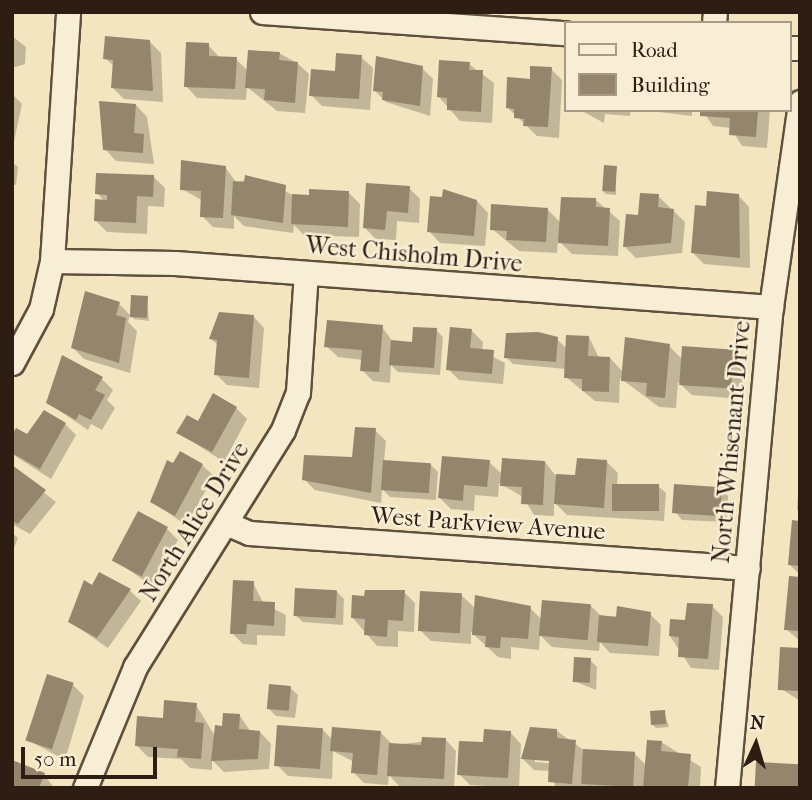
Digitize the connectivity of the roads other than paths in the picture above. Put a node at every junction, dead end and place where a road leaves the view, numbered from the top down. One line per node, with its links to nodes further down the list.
1 (68, 12): 7 (street)
2 (262, 12): 3 (street)
3 (325, 14): 4 (street)
4 (514, 21): 5 (street)
5 (564, 33)
6 (800, 102): 9 (street, North Whisenant Drive)
7 (52, 261): 8 (street, West Chisholm Drive); 10 (street)
8 (306, 272): 9 (street, West Chisholm Drive); 11 (street, North Alice Drive)
9 (771, 307): 12 (street, North Whisenant Drive)
10 (12, 363)
11 (228, 524): 12 (street, West Parkview Avenue); 13 (street, North Alice Drive)
12 (747, 568): 14 (street, North Whisenant Drive)
13 (85, 788)
14 (727, 788)

